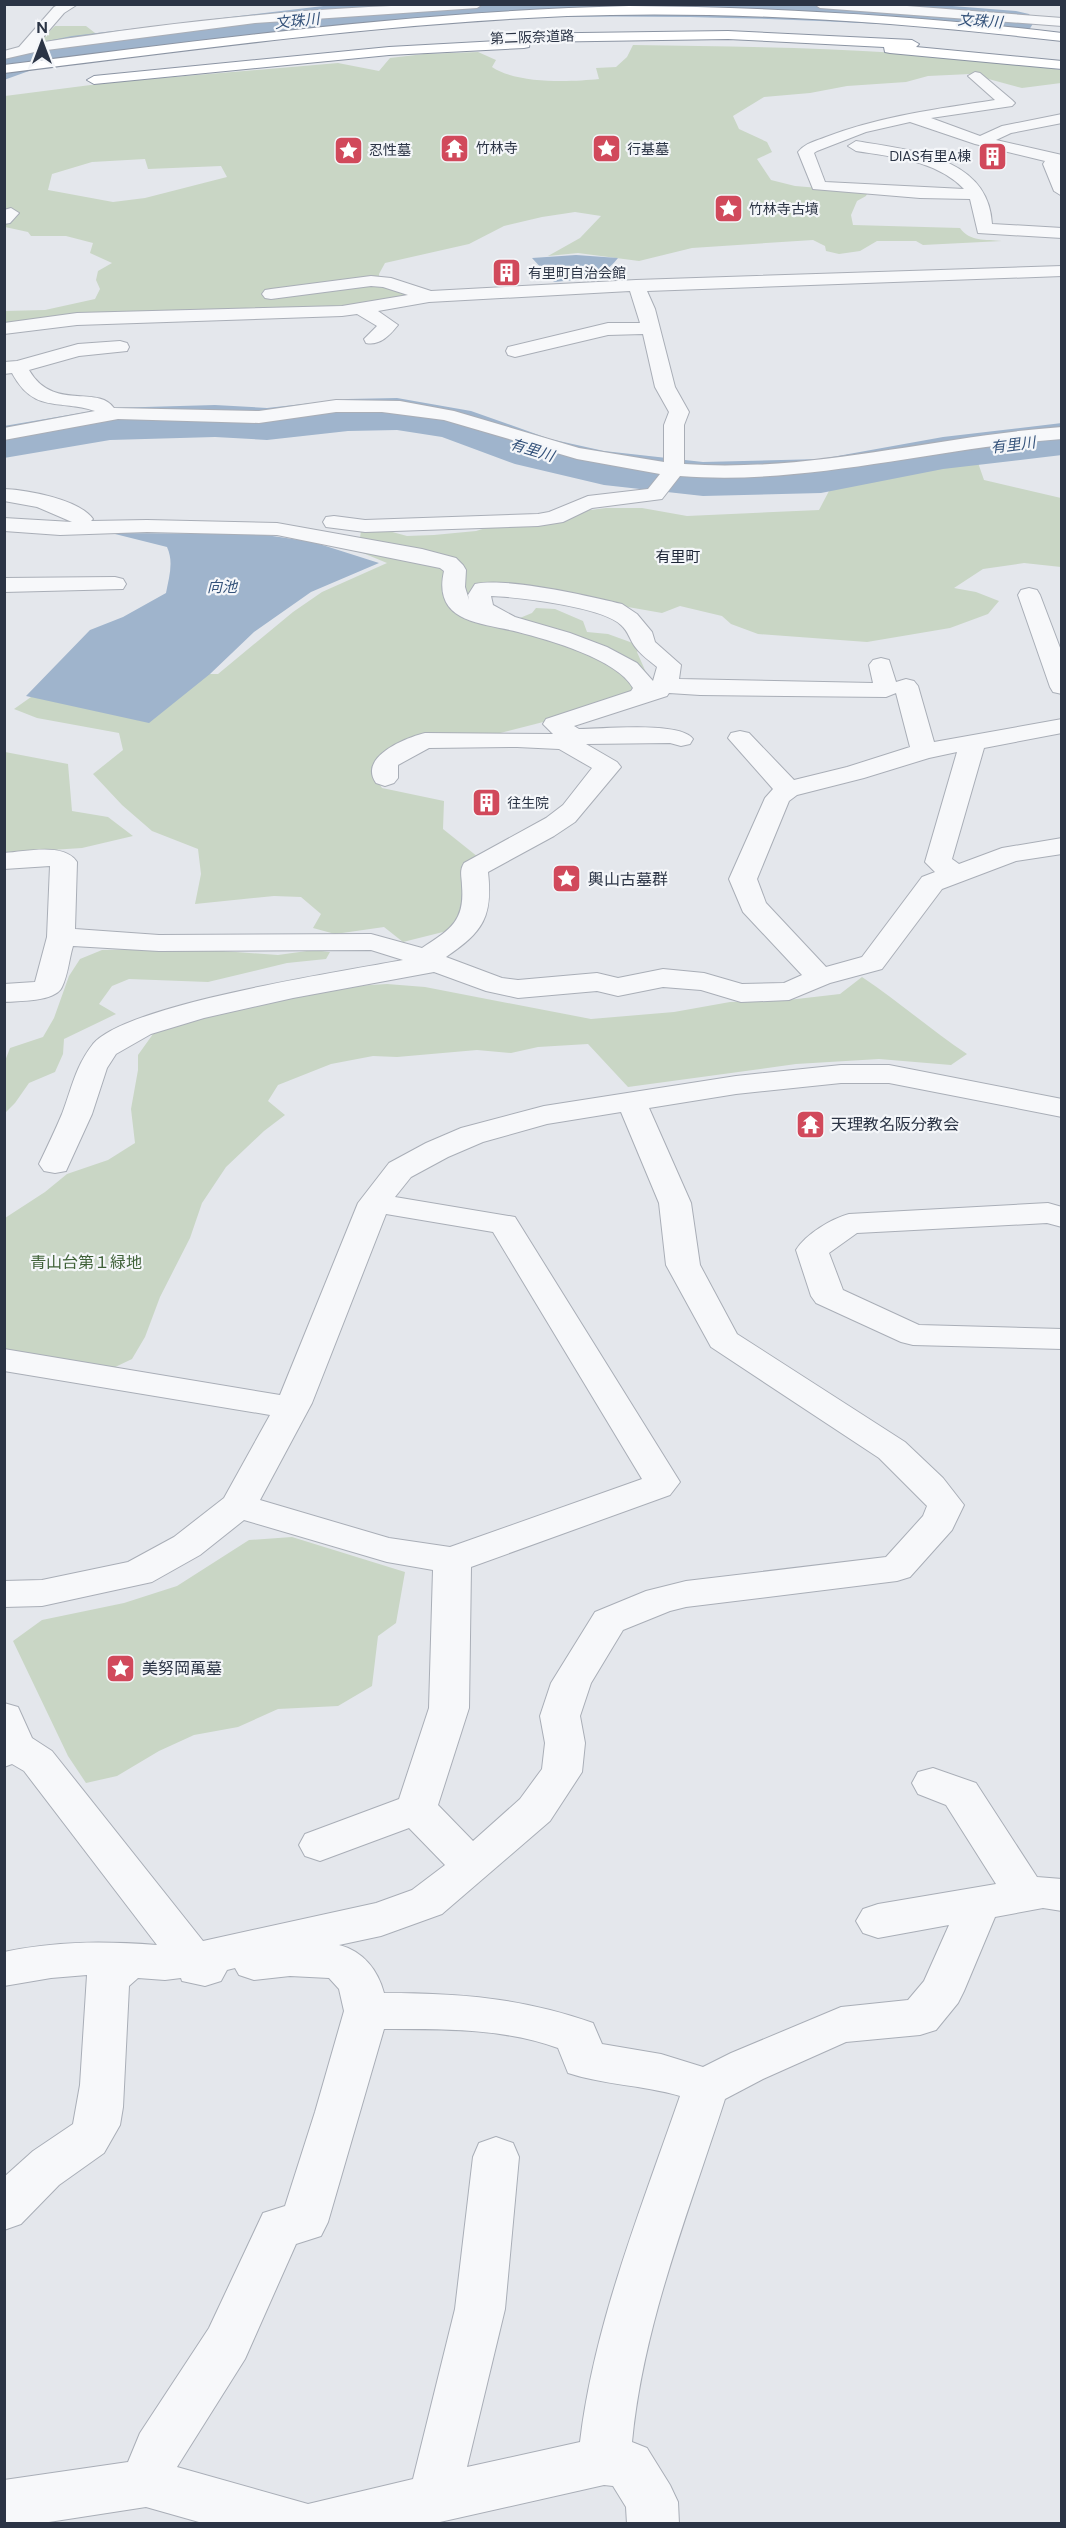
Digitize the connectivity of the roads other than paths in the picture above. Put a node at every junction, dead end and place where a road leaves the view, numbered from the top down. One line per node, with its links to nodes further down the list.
1 (72, 4): 9 (street)
2 (368, 4): 5 (street)
3 (477, 4): 5 (street)
4 (820, 4): 6 (street)
5 (332, 13): 9 (street)
6 (1062, 22)
7 (1062, 37): 12 (highway)
8 (942, 41): 10 (highway, 第二阪奈道路); 11 (highway, 第二阪奈道路); 12 (highway, 第二阪奈道路); 13 (highway, 第二阪奈道路)
9 (25, 49): 12 (street)
10 (1062, 49)
11 (1062, 57)
12 (5, 61)
13 (1062, 65)
14 (975, 76): 15 (street)
15 (910, 117): 17 (street); 21 (street)
16 (1062, 118): 17 (street)
17 (981, 141): 19 (street)
18 (856, 146): 21 (street)
19 (1061, 160): 20 (street)
20 (1062, 191)
21 (977, 194): 22 (street)
22 (1062, 233)
23 (1062, 271): 24 (street)
24 (636, 285): 25 (street); 34 (street)
25 (466, 294): 27 (street); 33 (street)
26 (213, 297): 30 (street)
27 (429, 297): 30 (street); 32 (street)
28 (154, 299): 29 (street)
29 (74, 302)
30 (243, 302): 31 (street); 32 (street); 35 (street)
31 (23, 308)
32 (360, 308): 36 (street)
33 (481, 308)
34 (650, 328): 38 (street); 43 (street)
35 (4, 329)
36 (373, 339)
37 (120, 347): 39 (street)
38 (515, 351)
39 (11, 367): 40 (street)
40 (118, 413): 42 (street); 43 (street)
41 (1062, 433): 43 (street)
42 (4, 434)
43 (674, 469): 45 (street)
44 (4, 495): 45 (street)
45 (81, 519): 47 (street)
46 (4, 524): 47 (street)
47 (50, 528): 51 (street)
48 (115, 584): 49 (street)
49 (8, 587)
50 (1029, 595): 53 (street)
51 (513, 623): 55 (street); 55 (street)
52 (881, 665): 54 (street)
53 (1062, 687)
54 (896, 688): 55 (street); 61 (street); 62 (street)
55 (652, 689): 58 (street)
56 (1062, 726): 60 (street)
57 (740, 738): 64 (street)
58 (568, 739): 59 (street); 63 (street); 69 (street)
59 (681, 740)
60 (973, 742): 62 (street); 67 (street)
61 (899, 744)
62 (924, 752): 64 (street)
63 (386, 778)
64 (788, 789): 70 (street)
65 (1062, 846): 67 (street)
66 (4, 861): 68 (street)
67 (954, 873): 70 (street)
68 (61, 937): 69 (street); 71 (street)
69 (430, 961): 70 (street); 74 (street)
70 (820, 977)
71 (4, 993)
72 (631, 1101): 73 (street); 75 (street); 87 (street)
73 (1062, 1108)
74 (55, 1164)
75 (374, 1203): 79 (street); 81 (street)
76 (1062, 1217): 77 (street)
77 (1062, 1339)
78 (4, 1360): 79 (street)
79 (291, 1408): 80 (street)
80 (238, 1506): 81 (street); 82 (street)
81 (452, 1560): 85 (street)
82 (4, 1594)
83 (8, 1739): 92 (street)
84 (933, 1783): 88 (street)
85 (416, 1809): 86 (street); 87 (street)
86 (320, 1845)
87 (472, 1866): 92 (street)
88 (1044, 1895): 89 (street)
89 (977, 1904): 90 (street); 95 (street)
90 (878, 1921)
91 (130, 1960): 92 (street); 93 (street); 97 (street)
92 (193, 1960): 94 (street)
93 (4, 1969)
94 (366, 2011): 95 (street); 99 (street)
95 (706, 2087): 98 (street)
96 (496, 2157): 100 (street)
97 (4, 2210)
98 (604, 2461): 100 (street); 104 (street)
99 (146, 2483): 101 (street); 102 (street)
100 (434, 2498): 103 (street)
101 (4, 2504)
102 (297, 2523)
103 (319, 2523)
104 (653, 2523)

